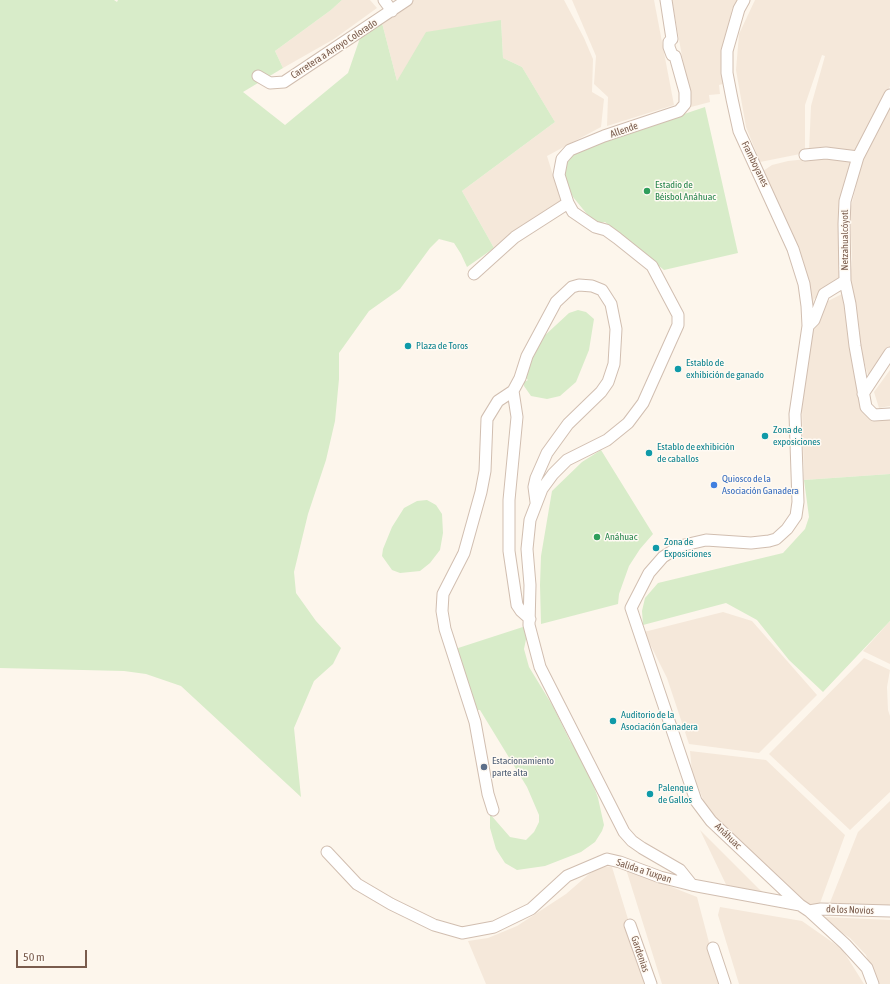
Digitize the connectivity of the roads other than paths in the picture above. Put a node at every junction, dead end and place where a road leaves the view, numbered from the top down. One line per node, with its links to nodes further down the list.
1 (384, 0): 5 (street)
2 (407, 0): 5 (street, Carretera a Arroyo Colorado)
3 (666, 0): 10 (street, Allende)
4 (744, 0): 13 (street, Framboyanes)
5 (392, 11): 6 (street, Carretera a Arroyo Colorado)
6 (258, 76)
7 (890, 95): 9 (street, Netzahualcóyotl)
8 (805, 155): 9 (street)
9 (858, 157): 12 (street, Netzahualcóyotl)
10 (568, 203): 11 (street); 18 (street)
11 (474, 274)
12 (845, 281): 13 (street); 16 (street, Netzahualcóyotl)
13 (808, 326): 23 (street, Anáhuac)
14 (890, 353): 16 (street)
15 (513, 391): 18 (street); 19 (street); 20 (street)
16 (863, 394): 17 (street, Netzahualcóyotl)
17 (890, 414)
18 (536, 502): 19 (street)
19 (530, 619): 22 (street)
20 (493, 810)
21 (327, 852): 22 (street, Salida a Tuxpan)
22 (692, 885): 23 (street, Salida a Tuxpan)
23 (800, 905): 24 (street, Salida a Tuxpan)
24 (810, 911): 25 (street, de los Novios); 30 (street, Salida a Tuxpan)
25 (890, 912)
26 (630, 925): 28 (street, Gardenias)
27 (713, 948): 29 (street)
28 (651, 984)
29 (725, 984)
30 (873, 984)

